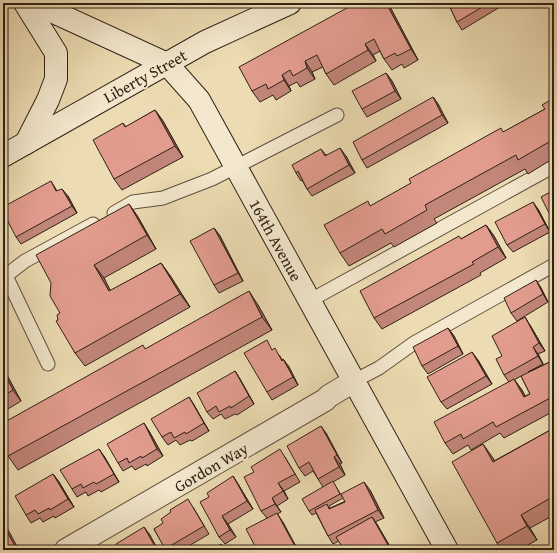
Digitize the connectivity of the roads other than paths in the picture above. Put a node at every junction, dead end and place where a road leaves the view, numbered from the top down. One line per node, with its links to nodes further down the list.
1 (25, 3): 6 (street)
2 (34, 3): 4 (street, 164th Avenue)
3 (290, 3): 4 (street, Liberty Street)
4 (167, 64): 6 (street, Liberty Street); 9 (street, 164th Avenue)
5 (337, 114): 9 (lane)
6 (26, 143): 7 (street, Liberty Street)
7 (3, 156)
8 (554, 166): 11 (lane)
9 (236, 167): 11 (street, 164th Avenue); 12 (lane)
10 (554, 265): 13 (lane)
11 (309, 300): 13 (street, 164th Avenue)
12 (48, 364)
13 (354, 381): 14 (street, Gordon Way); 15 (street, 164th Avenue)
14 (66, 550)
15 (447, 550)

